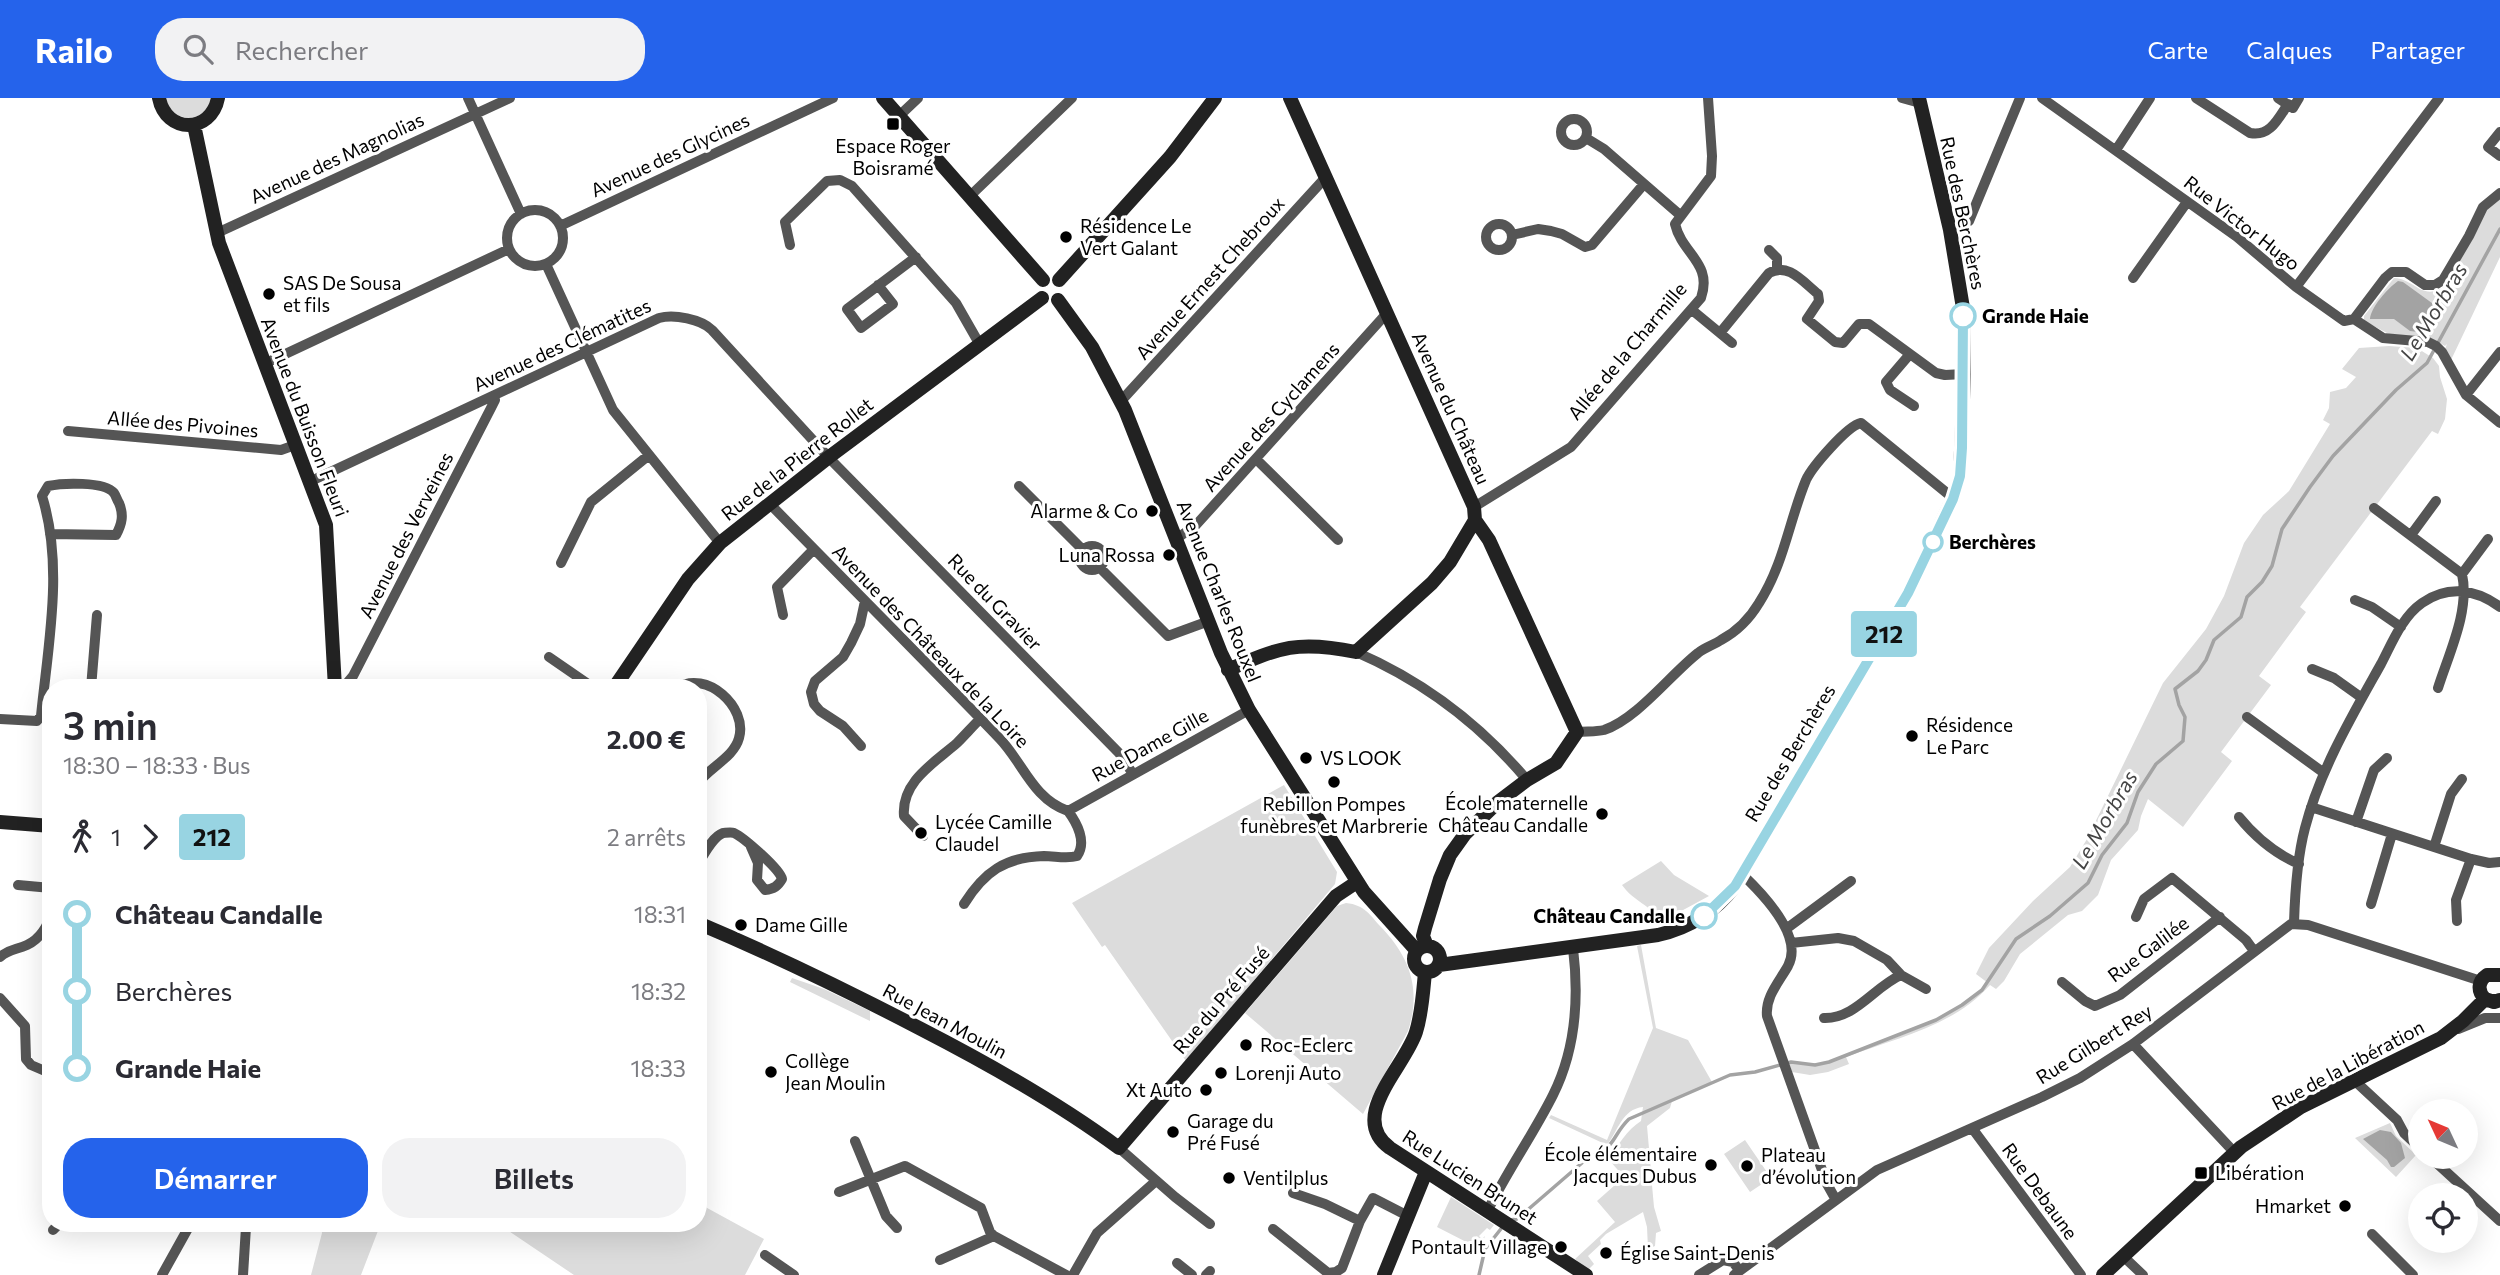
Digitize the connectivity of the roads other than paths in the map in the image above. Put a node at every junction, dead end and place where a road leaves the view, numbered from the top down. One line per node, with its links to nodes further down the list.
1 (159, 98): 23 (street)
2 (218, 98): 23 (street)
3 (468, 98): 21 (street)
4 (510, 98): 21 (street, Avenue des Magnolias)
5 (833, 98): 35 (street, Avenue des Glycines)
6 (883, 98): 22 (street)
7 (918, 98): 22 (street)
8 (1072, 98): 31 (street)
9 (1215, 98): 47 (street)
10 (1290, 98): 28 (street, Avenue du Château)
11 (1708, 98): 34 (street)
12 (1902, 98): 19 (street)
13 (2021, 98): 36 (street)
14 (2042, 98): 26 (street, Rue Victor Hugo)
15 (2150, 98): 26 (street)
16 (2196, 98): 20 (street)
17 (2300, 98): 20 (street)
18 (2439, 98): 49 (street, Rue Victor Hugo)
19 (1920, 100): 36 (street, Rue des Berchères)
20 (2283, 101)
21 (475, 114): 33 (street); 37 (street, Avenue des Magnolias)
22 (900, 116): 31 (street)
23 (194, 125): 37 (street, Avenue du Buisson Fleuri)
24 (2500, 132): 27 (street)
25 (1586, 138): 29 (street)
26 (2116, 150): 32 (street, Rue Victor Hugo)
27 (2500, 156)
28 (1326, 177): 53 (street, Avenue du Château); 65 (street, Avenue Ernest Chebroux)
29 (1644, 184): 34 (street); 38 (street)
30 (2500, 193): 54 (street)
31 (970, 196): 46 (street)
32 (2187, 201): 45 (street); 49 (street, Rue Victor Hugo)
33 (521, 214): 35 (street); 40 (street)
34 (1680, 215): 52 (street, Allée de la Charmille)
35 (560, 226): 43 (street)
36 (1950, 230): 62 (street, Rue des Berchères)
37 (217, 233): 61 (street, Avenue du Buisson Fleuri)
38 (1512, 235)
39 (790, 245): 42 (street)
40 (509, 249): 43 (street); 61 (street)
41 (1769, 250): 44 (street)
42 (915, 257): 48 (street); 57 (street)
43 (546, 264): 58 (street)
44 (1777, 268): 55 (street); 60 (street)
45 (2133, 278)
46 (1043, 280): 47 (street); 50 (street)
47 (1059, 280): 51 (street)
48 (878, 285)
49 (2296, 287): 54 (street)
50 (1042, 298): 51 (street); 57 (street, Rue de la Pierre Rollet)
51 (1058, 300): 65 (street, Avenue Charles Rouxel)
52 (1692, 310): 55 (street); 79 (street, Allée de la Charmille)
53 (1387, 313): 72 (street, Avenue des Cyclamens); 79 (street, Avenue du Château)
54 (2354, 319): 63 (street)
55 (1720, 333): 56 (street)
56 (1732, 343)
57 (980, 345): 71 (street, Rue de la Pierre Rollet)
58 (586, 352): 64 (street, Avenue des Clématites); 70 (street); 71 (street, Avenue des Clématites)
59 (2500, 352): 63 (street)
60 (1910, 354): 62 (street); 66 (street)
61 (264, 364): 69 (street, Avenue du Buisson Fleuri)
62 (1964, 374): 75 (street, Rue des Berchères)
63 (2466, 395): 67 (street)
64 (493, 396): 73 (street, Avenue des Clématites); 106 (street, Avenue des Verveines)
65 (1121, 401): 82 (street, Avenue Charles Rouxel)
66 (1914, 406)
67 (2500, 423)
68 (68, 431): 69 (street, Allée des Pivoines)
69 (295, 445): 73 (street, Avenue du Buisson Fleuri)
70 (649, 456): 85 (street); 88 (street)
71 (829, 457): 77 (street, Rue de la Pierre Rollet); 122 (street, Rue du Gravier)
72 (1256, 459): 82 (street, Avenue des Cyclamens); 84 (street)
73 (309, 482): 105 (street, Avenue du Buisson Fleuri)
74 (1019, 486): 87 (street)
75 (1950, 496): 117 (street); 139 (street, Rue des Berchères)
76 (2436, 501): 81 (street)
77 (769, 503): 85 (street, Rue de la Pierre Rollet); 86 (street, Avenue des Châteaux de la Loire)
78 (2374, 508): 81 (street)
79 (1474, 514): 99 (street, Allée de la Charmille); 117 (street, Avenue du Château)
80 (50, 534): 80 (street); 103 (street)
81 (2411, 535): 90 (street)
82 (1176, 539): 97 (street, Avenue Charles Rouxel)
83 (2488, 539): 90 (street)
84 (1338, 540)
85 (720, 543): 108 (street, Rue de la Pierre Rollet)
86 (814, 549): 93 (street, Avenue des Châteaux de la Loire); 96 (street)
87 (1083, 551): 89 (street); 89 (street)
88 (561, 563)
89 (1098, 567): 97 (street)
90 (2462, 574): 91 (street)
91 (2466, 590): 94 (street); 98 (street); 110 (street)
92 (2354, 600): 98 (street)
93 (865, 601): 116 (street, Avenue des Châteaux de la Loire); 118 (street)
94 (2500, 607)
95 (97, 615): 104 (street)
96 (783, 615)
97 (1209, 621): 102 (street, Avenue Charles Rouxel)
98 (2401, 627): 111 (street)
99 (1356, 652): 102 (street); 124 (street)
100 (549, 657): 107 (street)
101 (2312, 669): 111 (street)
102 (1228, 670): 113 (street, Avenue Charles Rouxel)
103 (44, 679)
104 (93, 679)
105 (335, 679)
106 (350, 679)
107 (581, 679)
108 (620, 679)
109 (707, 684): 121 (street)
110 (2438, 688)
111 (2362, 698): 120 (street)
112 (42, 705): 115 (street)
113 (1249, 710): 122 (street, Rue Dame Gille); 141 (street, Avenue Charles Rouxel)
114 (2247, 717): 120 (street)
115 (0, 719)
116 (980, 719): 126 (street, Avenue des Châteaux de la Loire); 132 (street)
117 (1577, 732): 124 (street)
118 (861, 746)
119 (2386, 758): 129 (street)
120 (2324, 773): 125 (street)
121 (707, 774)
122 (1133, 774): 126 (street, Rue Dame Gille)
123 (2462, 779): 134 (street)
124 (1527, 780): 155 (street)
125 (2311, 807): 129 (street); 138 (street)
126 (1068, 811): 144 (street)
127 (2239, 817): 138 (street)
128 (0, 822): 130 (street)
129 (2356, 822): 131 (street)
130 (42, 824)
131 (2392, 834): 134 (street); 145 (street)
132 (923, 836)
133 (751, 847): 135 (street)
134 (2434, 847): 136 (street)
135 (707, 850)
136 (2471, 859): 137 (street); 148 (street)
137 (2500, 862)
138 (2299, 864): 149 (street)
139 (1742, 874): 151 (street); 154 (street, Rue des Berchères)
140 (1851, 880): 151 (street)
141 (1357, 882): 155 (street, Avenue Charles Rouxel); 175 (street, Rue du Pré Fusé)
142 (18, 886): 143 (street)
143 (42, 887)
144 (964, 904)
145 (2371, 904)
146 (2136, 917): 147 (street)
147 (2220, 917): 156 (street); 163 (street, Rue Galilée)
148 (2457, 921)
149 (2294, 923): 156 (street, Rue Gilbert Rey); 162 (street)
150 (707, 927): 175 (street, Rue Jean Moulin)
151 (1786, 929): 153 (street)
152 (42, 933): 157 (street)
153 (1791, 943): 160 (street); 183 (street)
154 (1573, 948): 158 (street, Rue des Berchères); 184 (street)
155 (1422, 949): 158 (street); 159 (street)
156 (2254, 951): 169 (street, Rue Gilbert Rey)
157 (0, 957)
158 (1439, 965): 159 (street)
159 (1425, 972): 178 (street, Rue Lucien Brunet)
160 (1901, 975): 164 (street); 167 (street)
161 (2500, 975): 162 (street)
162 (2481, 981): 166 (street)
163 (2062, 982)
164 (1926, 989)
165 (0, 998): 170 (street)
166 (2496, 1007): 168 (street, Rue de la Libération); 168 (street)
167 (1824, 1018)
168 (2452, 1031): 171 (street, Rue de la Libération)
169 (2133, 1044): 172 (street, Rue Gilbert Rey); 176 (street)
170 (42, 1069)
171 (2355, 1081): 173 (street); 176 (street, Rue de la Libération)
172 (1972, 1128): 183 (street, Rue Gilbert Rey); 209 (street, Rue Debaune)
173 (2408, 1137)
174 (855, 1141): 179 (street)
175 (1119, 1148): 180 (street, Rue Jean Moulin)
176 (2234, 1152): 196 (street, Rue de la Libération)
177 (2443, 1169): 187 (street)
178 (1426, 1172): 184 (street, Rue Lucien Brunet); 185 (street)
179 (871, 1179): 181 (street); 189 (street); 194 (street)
180 (1156, 1181): 188 (street, Rue Jean Moulin); 204 (street)
181 (839, 1192)
182 (1293, 1192): 186 (street)
183 (1836, 1199): 199 (street, Rue Gilbert Rey)
184 (1487, 1212): 207 (street, Rue Lucien Brunet)
185 (1408, 1216): 186 (street); 206 (street)
186 (1360, 1221): 190 (street)
187 (2500, 1221)
188 (1210, 1224)
189 (897, 1228)
190 (1273, 1229)
191 (186, 1232): 200 (street)
192 (246, 1232): 201 (street)
193 (2372, 1234): 212 (street)
194 (994, 1236): 197 (street); 203 (street)
195 (765, 1255): 202 (street)
196 (2123, 1256): 210 (street, Rue de la Libération); 211 (street)
197 (940, 1260)
198 (1177, 1263): 205 (street)
199 (1737, 1273): 208 (street)
200 (162, 1275)
201 (243, 1275)
202 (794, 1275)
203 (1066, 1275)
204 (1073, 1275)
205 (1192, 1275)
206 (1384, 1275)
207 (1586, 1275)
208 (1699, 1275)
209 (2081, 1275)
210 (2103, 1275)
211 (2143, 1275)
212 (2413, 1275)

